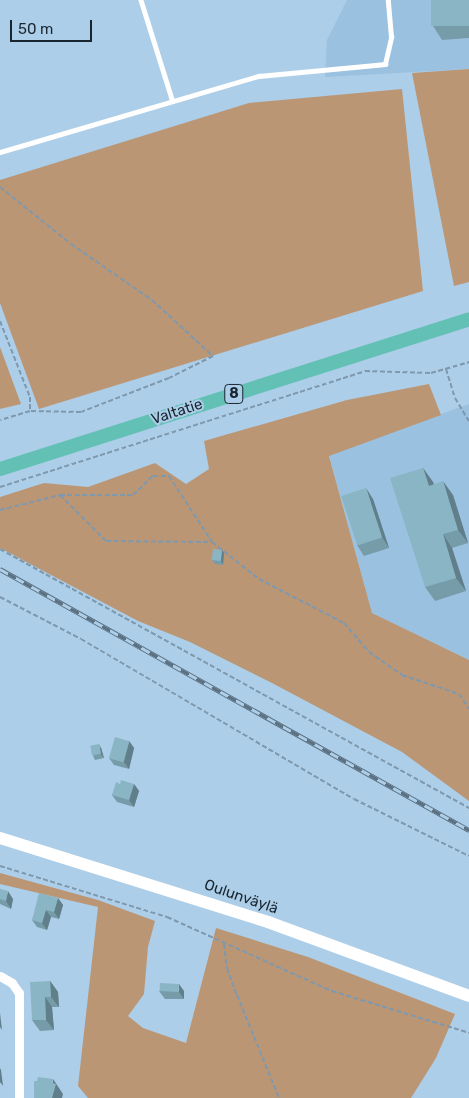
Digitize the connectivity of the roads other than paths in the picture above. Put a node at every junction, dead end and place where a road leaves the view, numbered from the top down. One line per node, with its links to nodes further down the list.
1 (141, 0): 3 (lane)
2 (388, 0): 3 (lane)
3 (172, 99): 4 (lane)
4 (0, 152)
5 (469, 319): 6 (highway, Valtatie / 8)
6 (0, 469)
7 (0, 838): 9 (main road, Oulunväylä)
8 (0, 976): 10 (street)
9 (469, 996)
10 (19, 1098)

